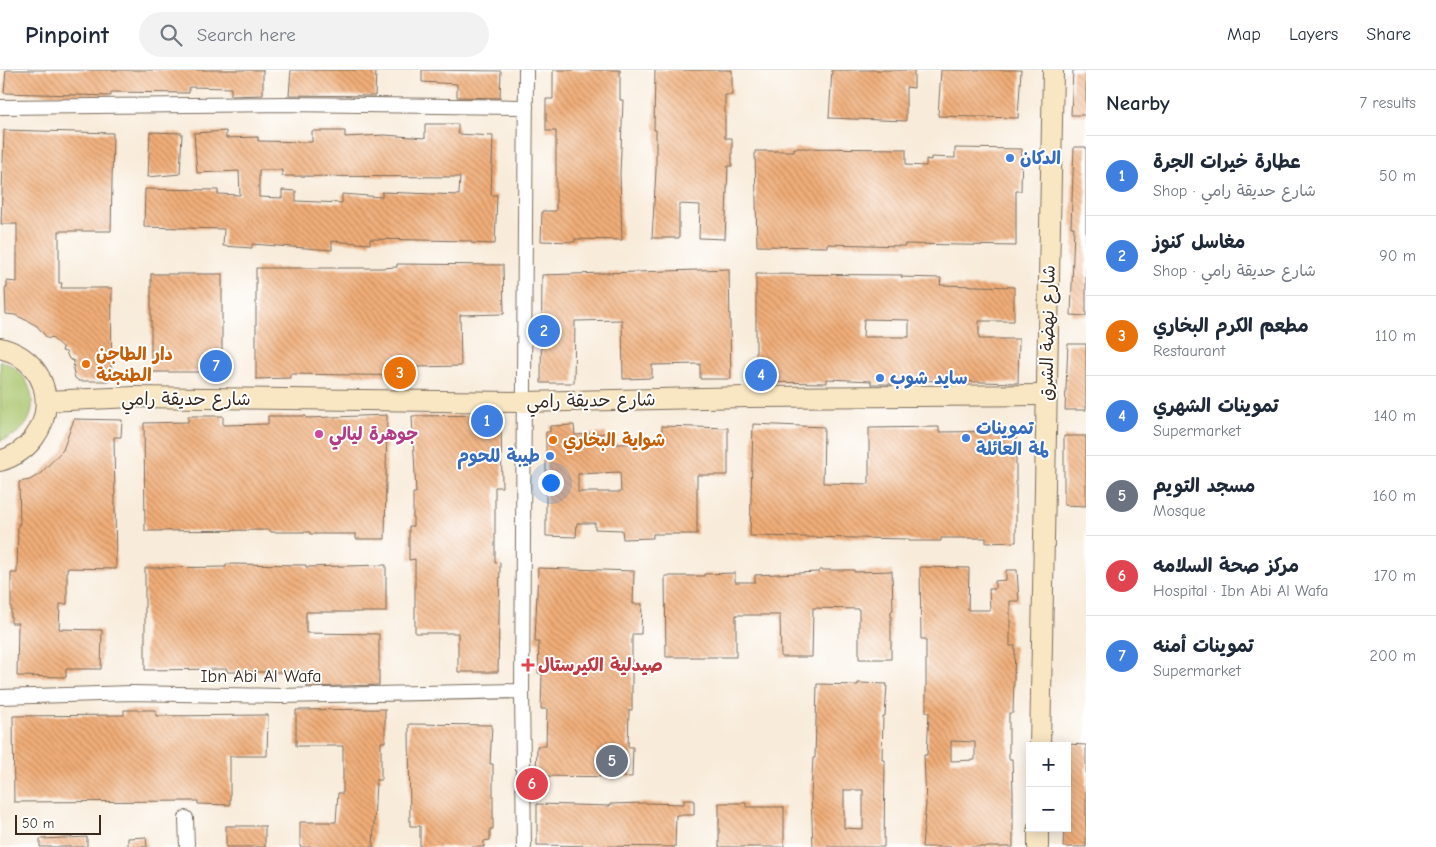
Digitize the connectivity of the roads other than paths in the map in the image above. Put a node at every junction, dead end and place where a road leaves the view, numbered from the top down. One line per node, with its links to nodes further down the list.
1 (526, 70): 4 (street)
2 (1053, 70): 6 (street, شارع نهضة الشرق)
3 (0, 107): 4 (street)
4 (526, 107): 8 (street)
5 (0, 348): 7 (street)
6 (1046, 395): 8 (street, شارع حديقة رامي); 12 (street, شارع نهضة الشرق)
7 (46, 401): 8 (street, شارع حديقة رامي); 9 (street)
8 (524, 402): 10 (street)
9 (0, 461)
10 (522, 690): 11 (street, Ibn Abi Al Wafa); 16 (street)
11 (0, 697)
12 (1040, 742)
13 (186, 818): 15 (street)
14 (1038, 832): 17 (street)
15 (187, 847)
16 (524, 847)
17 (1038, 847)

